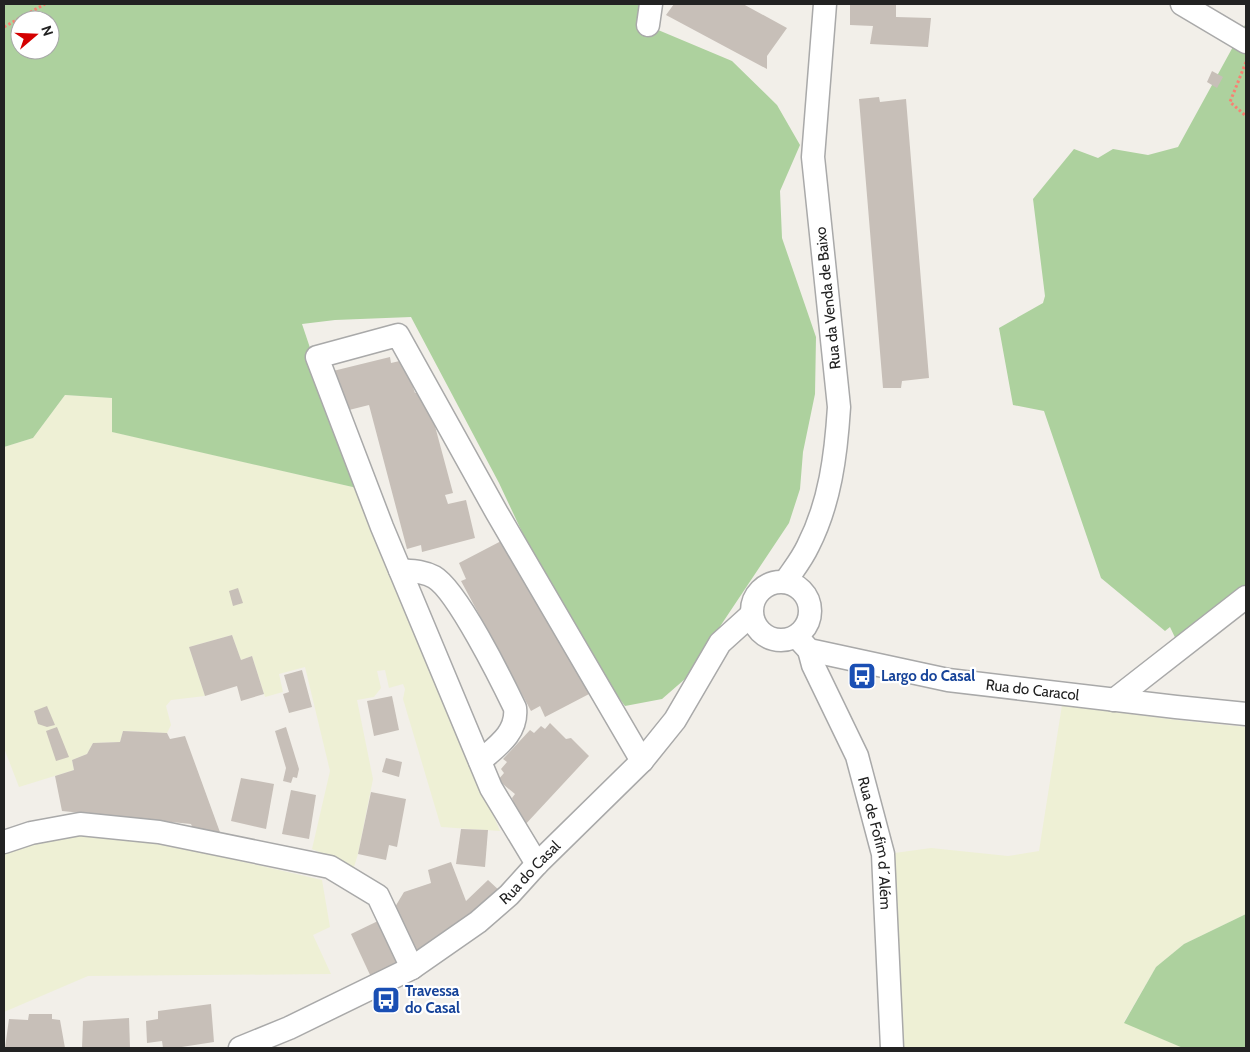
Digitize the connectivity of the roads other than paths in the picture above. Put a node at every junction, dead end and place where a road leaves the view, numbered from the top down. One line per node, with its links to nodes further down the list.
1 (1182, 4): 3 (street)
2 (823, 5): 5 (street, Rua da Venda de Baixo)
3 (1246, 42)
4 (400, 570): 11 (street); 11 (street); 12 (street)
5 (785, 582): 7 (street); 8 (street)
6 (1246, 597): 9 (street)
7 (751, 615): 8 (street); 12 (street, Rua do Casal)
8 (803, 643): 9 (street, Rua do Caracol); 17 (street, Rua de Fofim d´Além)
9 (1114, 700): 10 (street, Rua do Caracol)
10 (1246, 714)
11 (480, 761): 14 (street)
12 (642, 761): 14 (street, Rua do Casal)
13 (4, 842): 15 (street)
14 (537, 864): 15 (street, Rua do Casal)
15 (412, 968): 16 (street, Rua do Casal)
16 (240, 1048)
17 (892, 1048)

